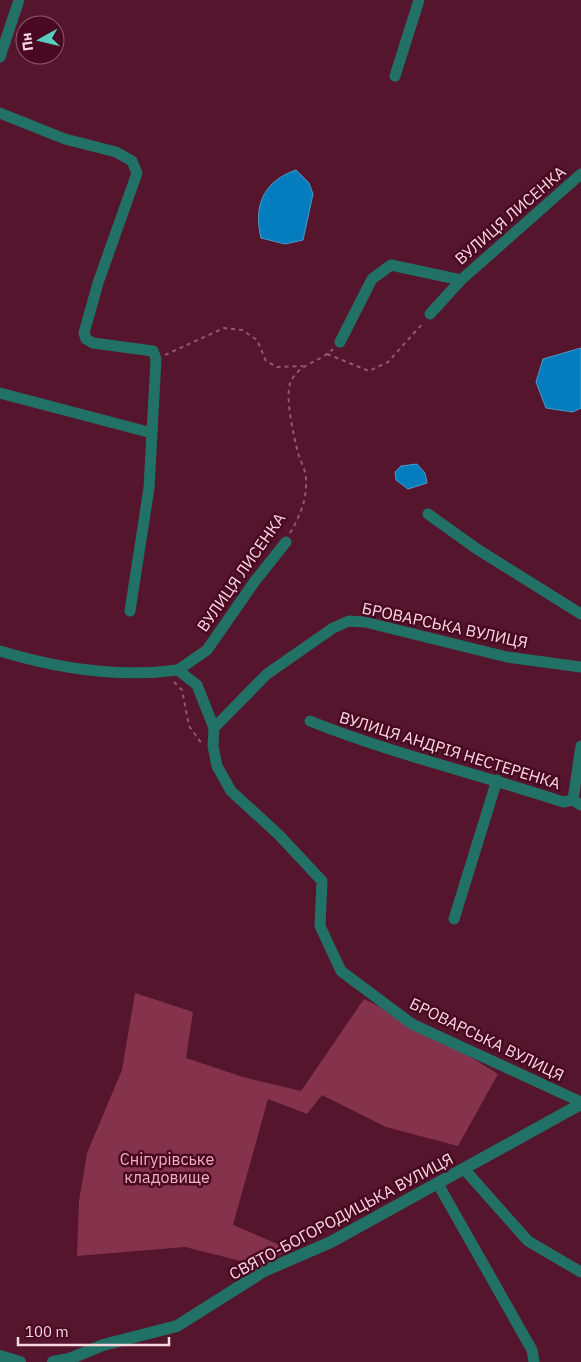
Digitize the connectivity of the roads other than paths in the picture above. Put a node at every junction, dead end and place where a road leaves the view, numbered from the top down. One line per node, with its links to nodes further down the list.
1 (19, 0): 3 (street)
2 (419, 0): 4 (street)
3 (0, 57)
4 (395, 76)
5 (0, 113): 11 (street)
6 (581, 174): 7 (street, ВУЛИЦЯ ЛИСЕНКА)
7 (461, 280): 8 (street, ВУЛИЦЯ ЛИСЕНКА); 9 (street, ВУЛИЦЯ ЛИСЕНКА)
8 (430, 314)
9 (340, 342)
10 (0, 393): 11 (street)
11 (152, 433): 14 (street)
12 (428, 514): 15 (street)
13 (286, 542): 18 (street, ВУЛИЦЯ ЛИСЕНКА)
14 (130, 611)
15 (581, 614)
16 (0, 651): 18 (street)
17 (581, 667): 20 (street, БРОВАРСЬКА ВУЛИЦЯ)
18 (178, 670): 20 (street)
19 (310, 721): 22 (street, ВУЛИЦЯ АНДРІЯ НЕСТЕРЕНКА)
20 (214, 728): 25 (street, БРОВАРСЬКА ВУЛИЦЯ)
21 (581, 746): 23 (street)
22 (497, 780): 23 (street, ВУЛИЦЯ АНДРІЯ НЕСТЕРЕНКА); 24 (street)
23 (577, 802)
24 (454, 918)
25 (581, 1103): 26 (street, СВЯТО-БОГОРОДИЦЬКА ВУЛИЦЯ)
26 (465, 1170): 27 (street, СВЯТО-БОГОРОДИЦЬКА ВУЛИЦЯ); 28 (street)
27 (438, 1184): 31 (street, СВЯТО-БОГОРОДИЦЬКА ВУЛИЦЯ); 32 (street)
28 (581, 1272)
29 (0, 1356): 30 (street)
30 (20, 1362)
31 (53, 1362)
32 (534, 1362)

